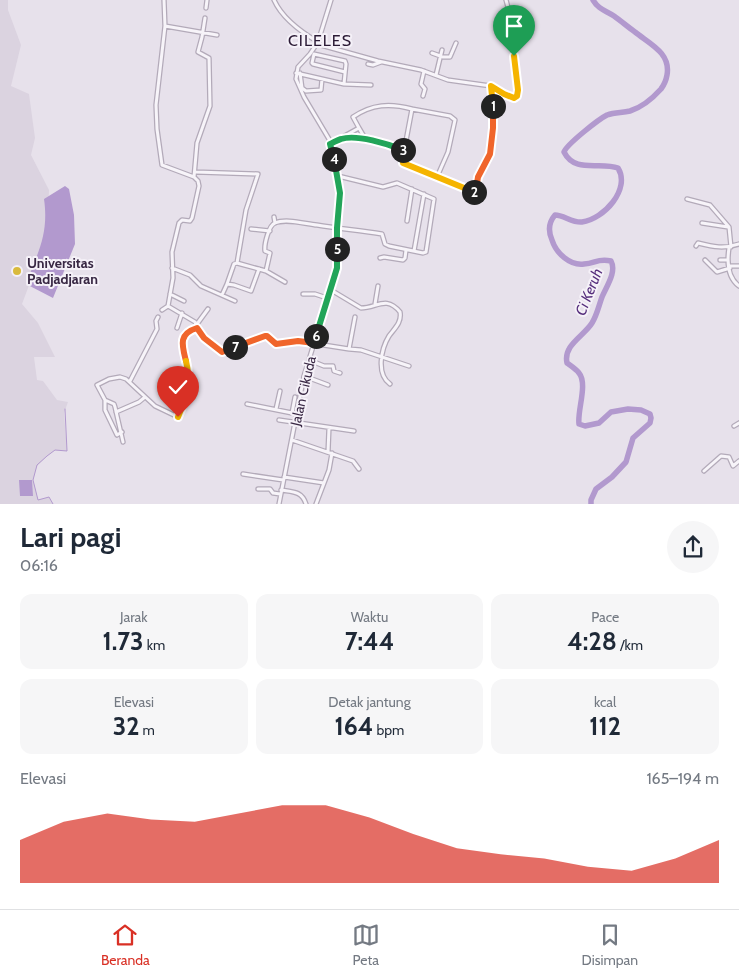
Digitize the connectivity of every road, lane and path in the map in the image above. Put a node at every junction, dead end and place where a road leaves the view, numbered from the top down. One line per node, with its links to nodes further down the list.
1 (164, 0): 8 (street)
2 (207, 0): 6 (street)
3 (274, 0): 11 (street)
4 (331, 0): 11 (street)
5 (506, 0): 25 (street)
6 (206, 8)
7 (205, 18): 9 (street)
8 (165, 26): 9 (street); 35 (street)
9 (203, 33): 10 (street); 33 (street)
10 (217, 35)
11 (317, 43): 16 (street); 20 (street)
12 (456, 43): 15 (street)
13 (442, 50): 15 (street)
14 (432, 53): 15 (street)
15 (440, 56): 21 (street)
16 (382, 62): 17 (street); 18 (street)
17 (368, 64)
18 (424, 71): 21 (street); 26 (street)
19 (345, 72): 19 (street); 23 (street)
20 (298, 73): 22 (street); 22 (street); 31 (street, Jalan Cikuda)
21 (436, 75): 25 (street)
22 (322, 79): 23 (street)
23 (344, 84): 24 (street)
24 (371, 85)
25 (491, 86): 36 (street)
26 (423, 96)
27 (412, 109): 28 (street); 32 (street); 36 (street)
28 (358, 128): 29 (street); 30 (street)
29 (341, 138): 30 (street); 31 (street)
30 (366, 140): 32 (street)
31 (330, 144): 34 (street, Jalan Cikuda)
32 (404, 150): 36 (street)
33 (196, 172): 35 (street); 57 (street)
34 (338, 176): 37 (street); 44 (street, Jalan Cikuda)
35 (194, 177): 60 (street)
36 (437, 177)
37 (412, 189): 38 (street); 41 (street)
38 (424, 194): 52 (street); 52 (street)
39 (687, 199): 45 (street)
40 (274, 216): 42 (street)
41 (408, 221)
42 (275, 223): 44 (street); 47 (street)
43 (702, 223): 45 (street)
44 (337, 228): 51 (street); 67 (street, Jalan Cikuda)
45 (729, 228): 50 (street)
46 (251, 229): 47 (street)
47 (270, 231): 62 (street)
48 (739, 244): 50 (street)
49 (696, 246): 50 (street)
50 (730, 247): 56 (street)
51 (406, 250): 52 (street); 53 (street)
52 (414, 251)
53 (380, 258)
54 (705, 260): 59 (street)
55 (720, 260): 56 (street)
56 (728, 260): 59 (street)
57 (237, 263): 61 (street); 64 (street)
58 (739, 266): 59 (street)
59 (729, 267): 66 (street)
60 (172, 268): 68 (street); 70 (street)
61 (259, 269): 62 (street); 64 (street)
62 (266, 271): 63 (street)
63 (285, 282)
64 (227, 284): 70 (street)
65 (378, 286): 74 (street)
66 (739, 286)
67 (330, 290): 71 (street, Jalan Cikuda); 74 (street)
68 (170, 294): 72 (street); 75 (street)
69 (303, 294): 71 (street)
70 (222, 295): 73 (street)
71 (327, 298): 85 (street, Jalan Cikuda)
72 (184, 301)
73 (234, 301)
74 (375, 305): 87 (street)
75 (168, 306): 77 (street); 78 (street)
76 (208, 309): 81 (street)
77 (162, 310)
78 (182, 313): 81 (street); 82 (street)
79 (158, 317): 92 (street)
80 (354, 318): 86 (street)
81 (197, 326): 84 (street); 96 (street)
82 (177, 328)
83 (240, 338): 84 (street)
84 (246, 343): 85 (street)
85 (314, 343): 86 (street); 88 (street, Jalan Cikuda)
86 (349, 349): 87 (street)
87 (382, 356): 89 (street); 93 (street)
88 (309, 360): 90 (street); 91 (street, Jalan Cikuda)
89 (409, 366)
90 (340, 373)
91 (304, 376): 94 (street); 103 (street, Jalan Cikuda)
92 (130, 381): 96 (street); 98 (street)
93 (390, 384)
94 (328, 385)
95 (280, 391): 100 (street)
96 (145, 397): 101 (street)
97 (295, 397): 102 (street)
98 (105, 400): 101 (street); 110 (street)
99 (247, 404): 100 (street)
100 (276, 409): 102 (street)
101 (116, 412): 110 (street)
102 (292, 413): 103 (street)
103 (297, 414): 105 (street, Jalan Cikuda)
104 (279, 420): 105 (street)
105 (295, 423): 108 (street); 111 (street, Jalan Cikuda)
106 (739, 423): 107 (street)
107 (734, 426)
108 (329, 428): 109 (street); 113 (street)
109 (354, 431)
110 (122, 432): 112 (street)
111 (292, 440): 113 (street); 118 (street, Jalan Cikuda)
112 (123, 442)
113 (330, 452): 115 (street); 119 (street)
114 (739, 461): 116 (street)
115 (359, 469)
116 (704, 471)
117 (243, 474): 118 (street)
118 (284, 478): 119 (street); 121 (street, Jalan Cikuda)
119 (324, 484): 124 (street)
120 (258, 489): 121 (street)
121 (281, 492): 122 (street, Jalan Cikuda); 123 (street)
122 (279, 504)
123 (306, 504)
124 (316, 504)

